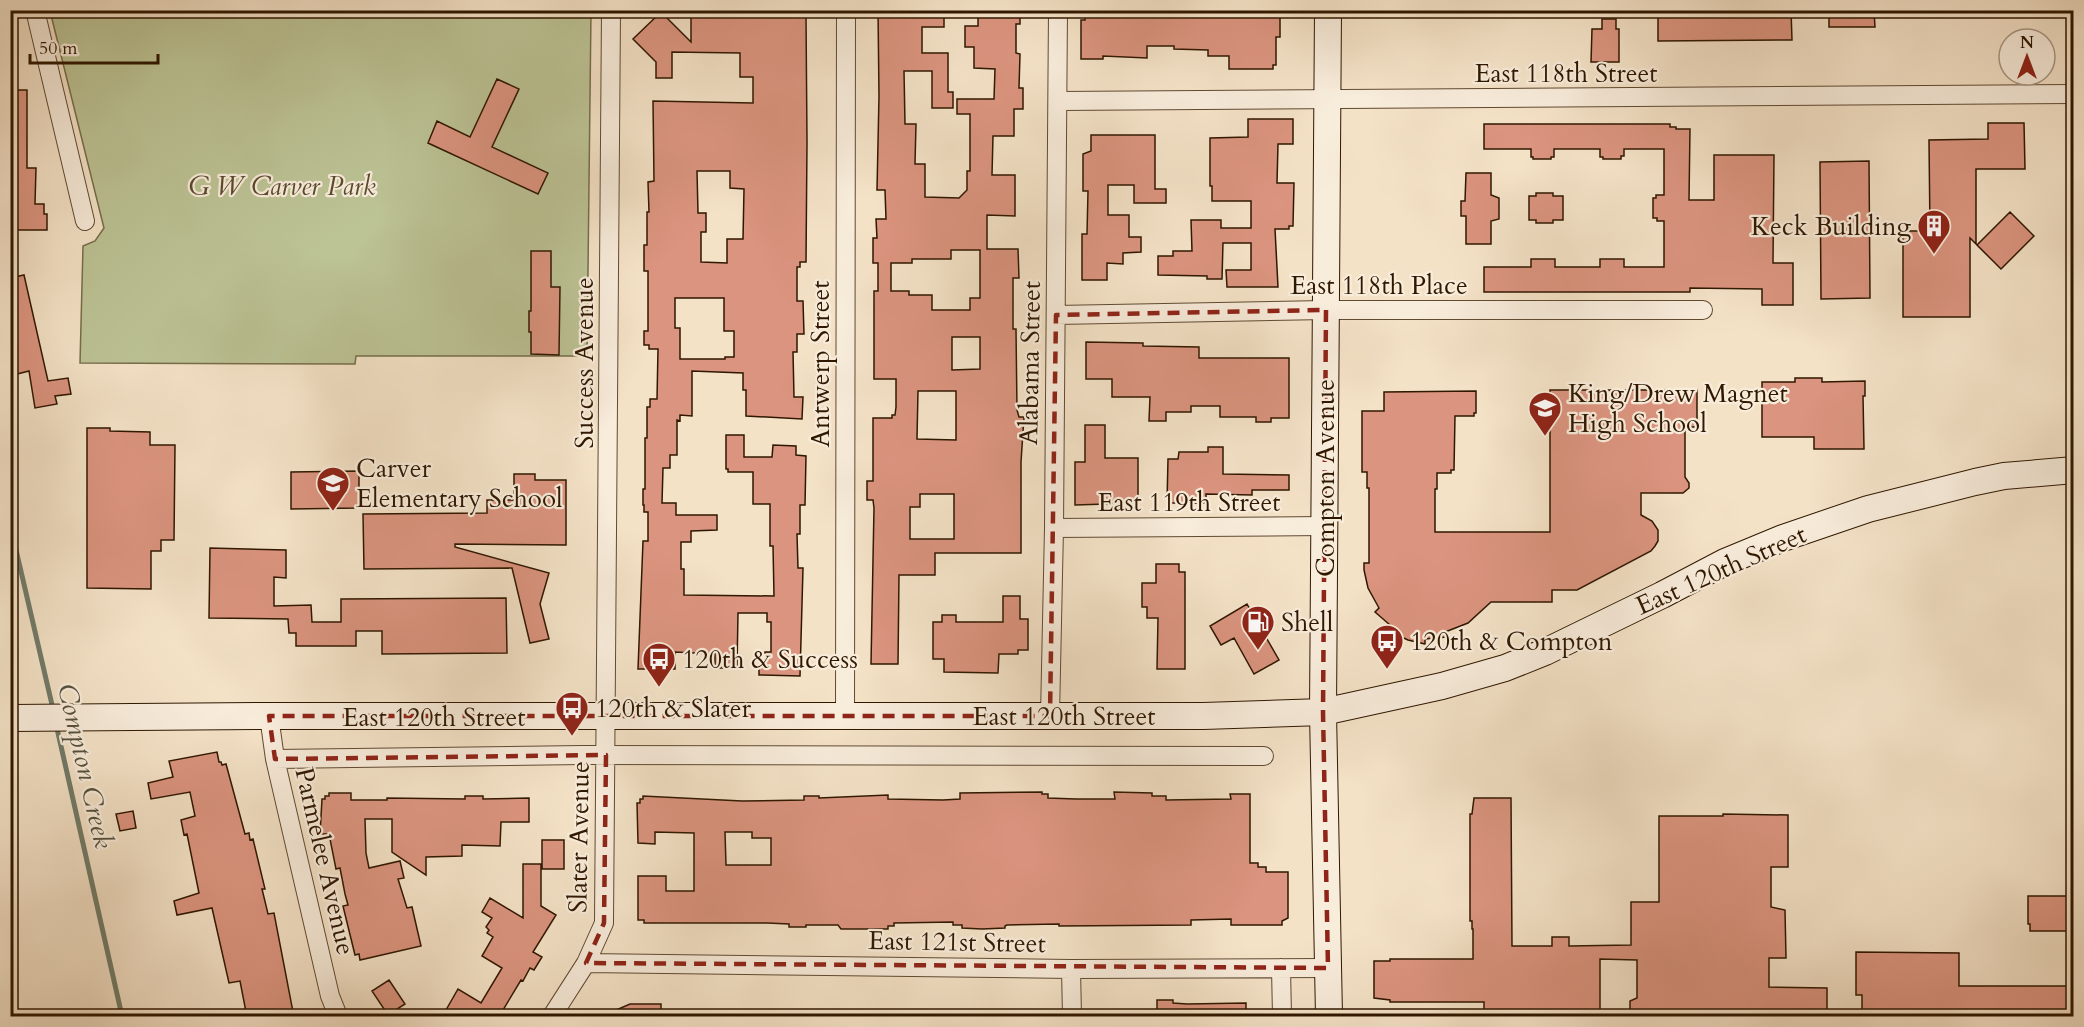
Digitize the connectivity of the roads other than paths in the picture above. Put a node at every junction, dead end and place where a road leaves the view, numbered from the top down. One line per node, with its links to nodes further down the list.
1 (35, 10): 9 (street)
2 (611, 10): 18 (street, Success Avenue)
3 (846, 10): 20 (street, Antwerp Street)
4 (1058, 10): 8 (street, Alabama Street)
5 (1328, 10): 7 (street, Compton Avenue)
6 (2073, 94): 7 (street, East 118th Street)
7 (1327, 100): 8 (street, East 118th Street); 10 (street, Compton Avenue)
8 (1059, 101): 12 (street, Alabama Street)
9 (85, 221)
10 (1326, 310): 11 (street, East 118th Place); 12 (street, East 118th Place); 14 (street, Compton Avenue)
11 (1703, 310)
12 (1056, 315): 15 (street, Alabama Street)
13 (2073, 470): 16 (street, East 120th Street)
14 (1325, 526): 15 (street, East 119th Street); 16 (street, Compton Avenue)
15 (1054, 528): 19 (street, Alabama Street)
16 (1323, 712): 19 (street, East 120th Street); 27 (street, Compton Avenue)
17 (269, 716): 18 (street, East 120th Street); 21 (street, East 120th Street); 24 (street, Parmelee Avenue)
18 (604, 716): 20 (street, East 120th Street); 22 (street, Slater Avenue)
19 (1050, 716): 20 (street, East 120th Street)
20 (845, 717)
21 (21, 718)
22 (606, 755): 23 (street); 24 (street); 25 (street, Slater Avenue)
23 (1264, 756)
24 (275, 759): 29 (street, Parmelee Avenue)
25 (586, 963): 28 (street, East 121st Street); 30 (street, Slater Avenue)
26 (1281, 968): 27 (street, East 121st Street); 28 (street, East 121st Street); 32 (street)
27 (1328, 968): 33 (street, Compton Avenue)
28 (1071, 969): 31 (street)
29 (338, 1017)
30 (552, 1017)
31 (1072, 1017)
32 (1282, 1017)
33 (1329, 1017)

